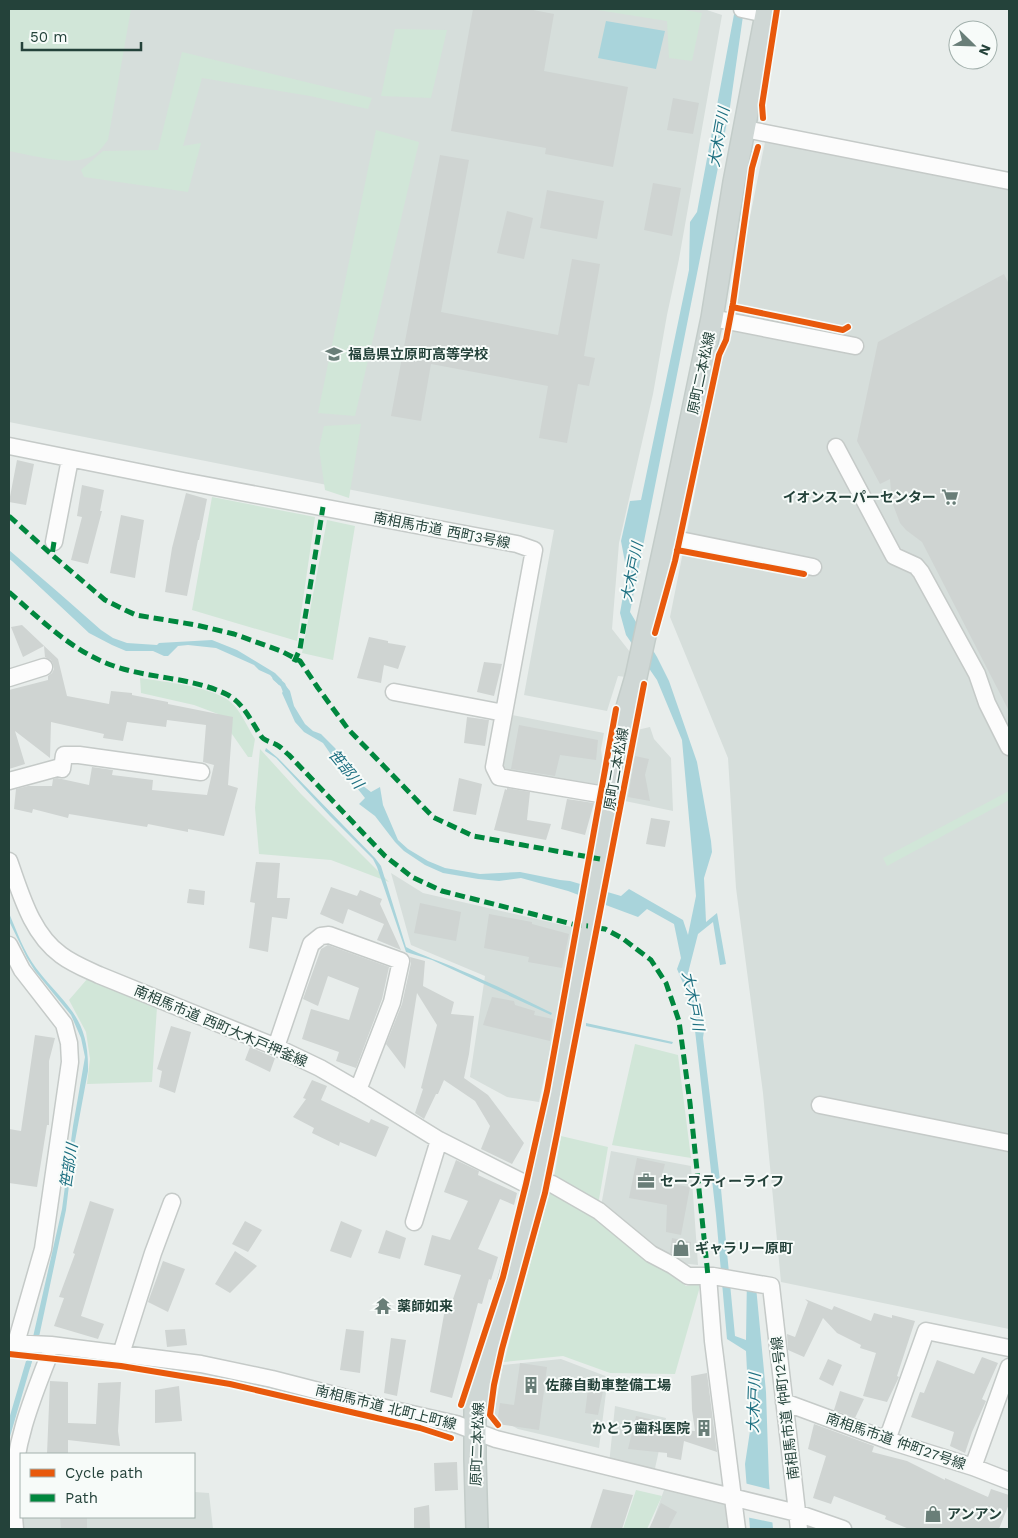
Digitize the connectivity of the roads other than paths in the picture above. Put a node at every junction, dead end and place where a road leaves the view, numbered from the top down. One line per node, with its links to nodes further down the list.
1 (758, 11): 2 (main road, 原町二本松線)
2 (745, 129): 3 (street); 4 (main road, 原町二本松線)
3 (1009, 181)
4 (712, 318): 5 (street); 9 (main road, 原町二本松線)
5 (855, 346)
6 (9, 446): 8 (street, 南相馬市道 西町3号線)
7 (836, 447): 16 (street)
8 (70, 459): 10 (street); 15 (street, 南相馬市道 西町3号線)
9 (665, 537): 11 (street); 19 (main road, 原町二本松線)
10 (54, 542)
11 (813, 567)
12 (44, 667): 13 (street)
13 (9, 678)
14 (394, 692): 15 (street)
15 (504, 713): 19 (street, 南相馬市道 西町3号線)
16 (1009, 747)
17 (201, 772): 18 (street)
18 (9, 781)
19 (611, 796): 27 (main road, 原町二本松線)
20 (9, 861): 22 (street, 南相馬市道 西町大木戸押釜線)
21 (9, 945): 31 (street)
22 (276, 1047): 23 (street, 南相馬市道 西町大木戸押釜線); 23 (street)
23 (358, 1090): 25 (street, 南相馬市道 西町大木戸押釜線)
24 (820, 1105): 26 (street)
25 (439, 1140): 27 (street, 南相馬市道 西町大木戸押釜線); 29 (street)
26 (1009, 1143)
27 (532, 1182): 30 (street, 南相馬市道 仲町12号線); 37 (main road, 原町二本松線)
28 (172, 1202): 34 (street)
29 (414, 1222)
30 (713, 1277): 36 (street, 南相馬市道 仲町12号線); 41 (street)
31 (15, 1343): 33 (street, 南相馬市道 北町上町線)
32 (1009, 1348): 38 (street)
33 (47, 1351): 34 (street, 南相馬市道 北町上町線); 43 (street)
34 (121, 1354): 37 (street, 南相馬市道 北町上町線)
35 (1009, 1367): 39 (street)
36 (784, 1402): 38 (street, 南相馬市道 仲町27号線); 42 (street, 南相馬市道 仲町12号線)
37 (476, 1431): 41 (street, 南相馬市道 北町上町線); 44 (main road, 原町二本松線)
38 (887, 1440): 39 (street, 南相馬市道 仲町27号線)
39 (973, 1467): 40 (street, 南相馬市道 仲町27号線)
40 (1009, 1481)
41 (736, 1497): 42 (street, 南相馬市道 北町上町線); 45 (street)
42 (793, 1512): 46 (street, 南相馬市道 仲町12号線); 47 (street, 南相馬市道 北町上町線)
43 (15, 1529)
44 (477, 1529)
45 (737, 1529)
46 (798, 1529)
47 (843, 1529)

